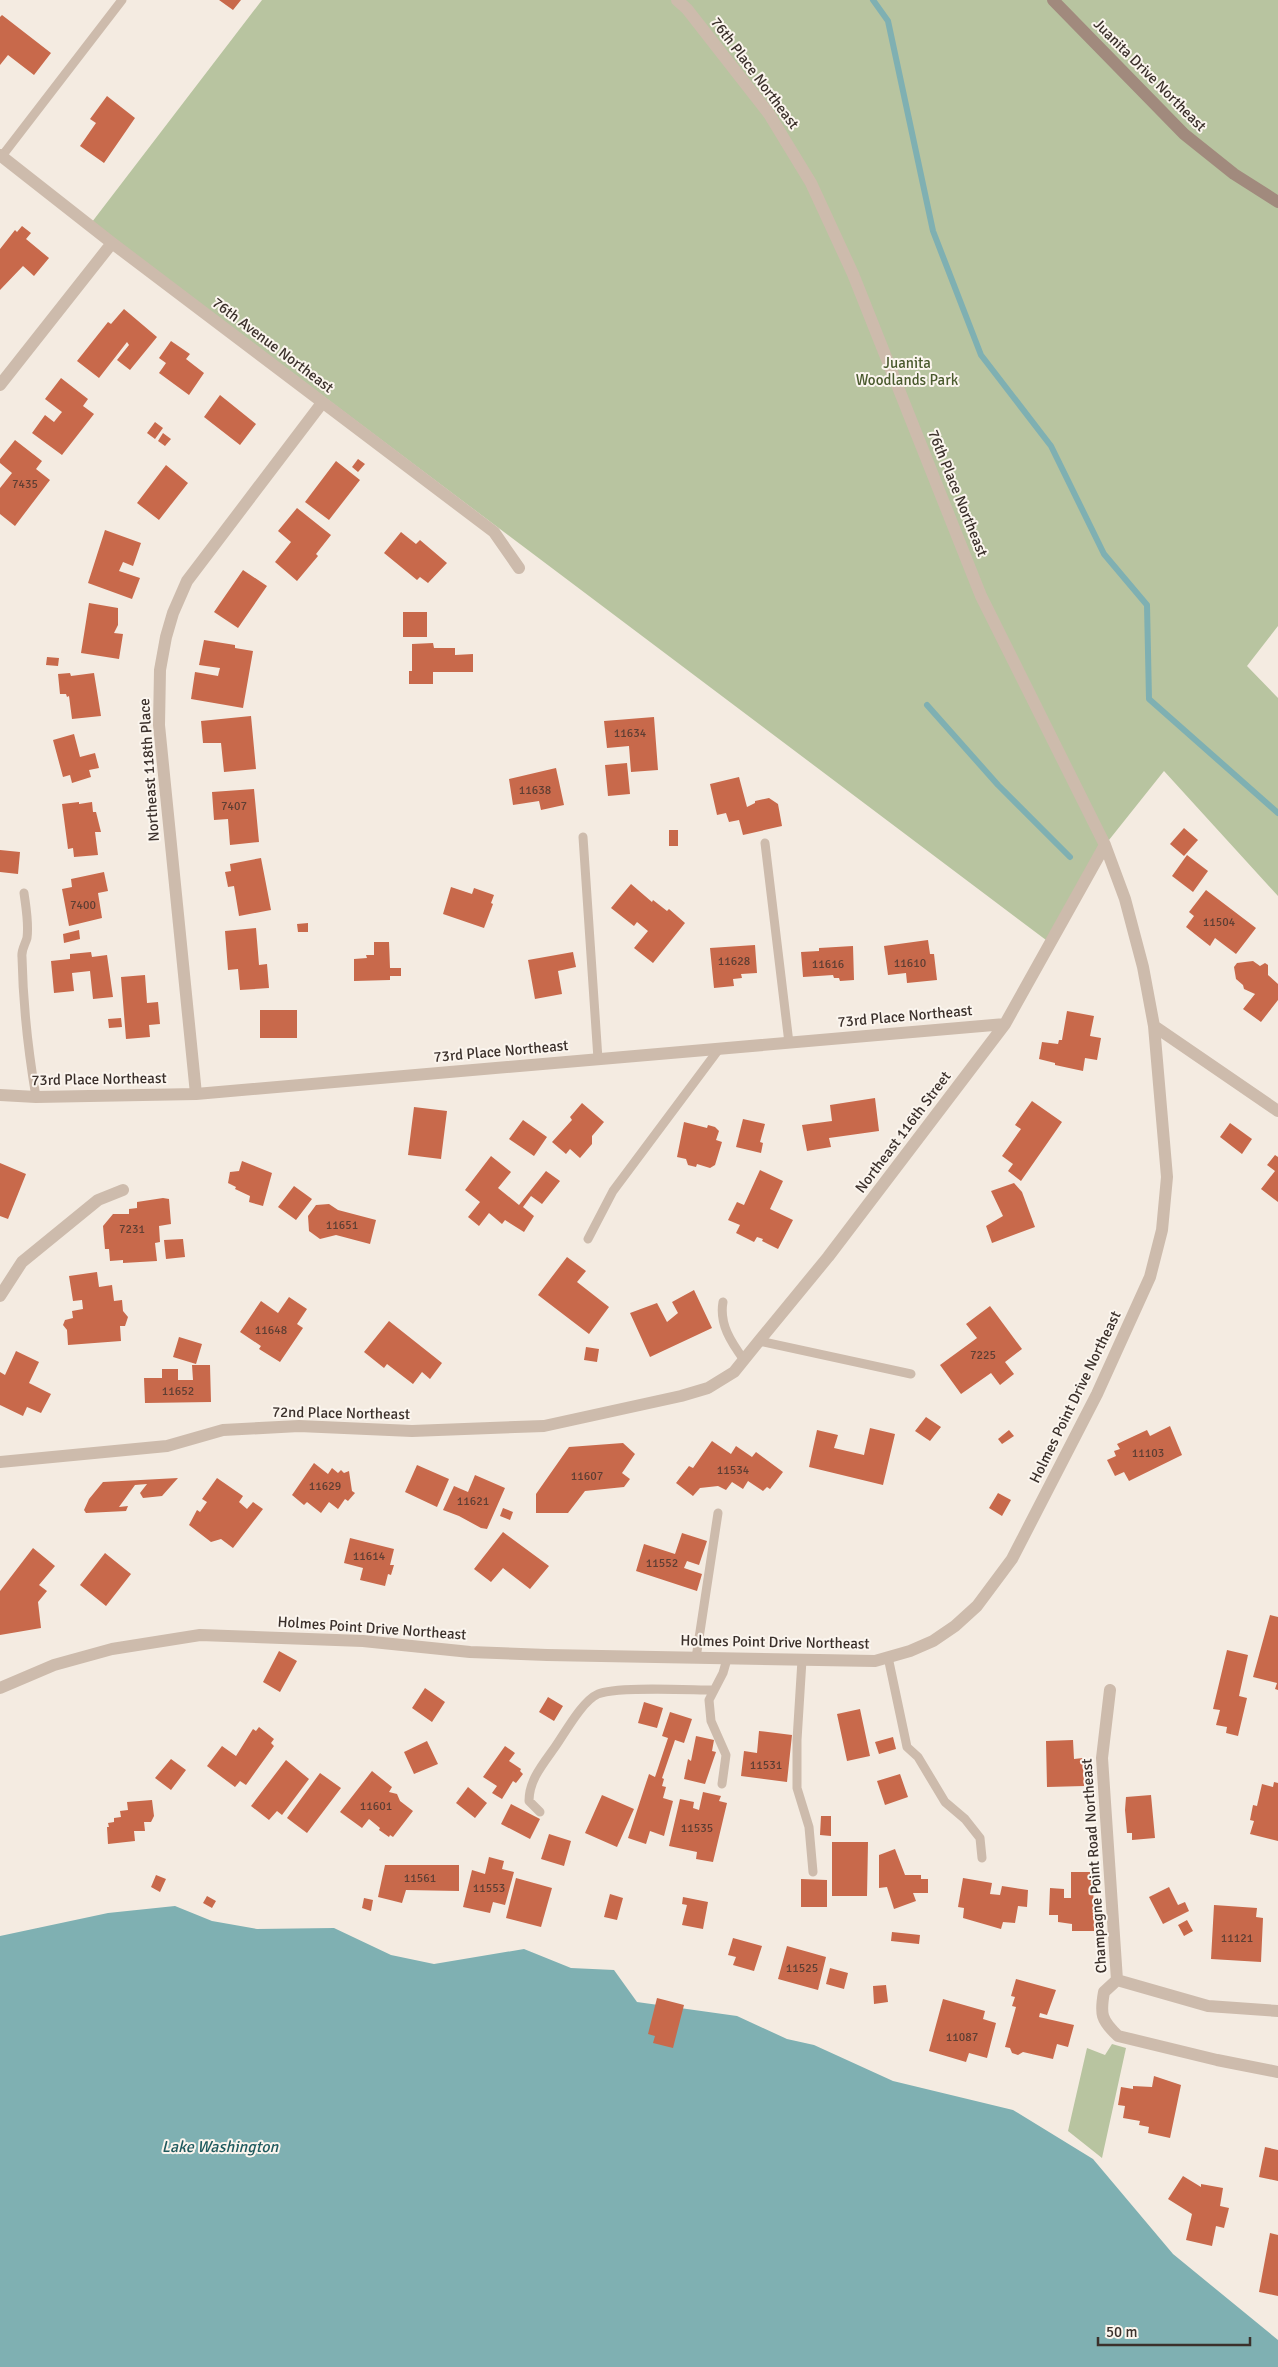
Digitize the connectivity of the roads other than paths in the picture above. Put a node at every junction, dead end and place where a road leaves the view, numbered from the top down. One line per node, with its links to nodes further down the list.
1 (122, 0): 4 (lane)
2 (677, 0): 12 (street, 76th Place Northeast)
3 (1053, 0): 5 (main road, Juanita Drive Northeast)
4 (1, 156): 6 (street, 76th Avenue Northeast)
5 (1278, 202)
6 (112, 243): 7 (street); 8 (street, 76th Avenue Northeast)
7 (0, 385)
8 (322, 403): 9 (street, 76th Avenue Northeast); 19 (street, Northeast 118th Place)
9 (519, 568)
10 (582, 837): 18 (lane)
11 (765, 844): 16 (lane)
12 (1104, 845): 14 (street, Northeast 116th Street); 15 (street, 76th Place Northeast)
13 (24, 893): 21 (lane)
14 (1005, 1024): 16 (street, 73rd Place Northeast); 27 (street, Northeast 116th Street)
15 (1154, 1026): 22 (street); 33 (street, Holmes Point Drive Northeast)
16 (789, 1042): 17 (street, 73rd Place Northeast)
17 (719, 1049): 18 (street, 73rd Place Northeast); 24 (lane)
18 (598, 1059): 19 (street, 73rd Place Northeast)
19 (196, 1094): 21 (street, 73rd Place Northeast)
20 (0, 1095): 21 (street, 73rd Place Northeast)
21 (36, 1097)
22 (1278, 1111)
23 (122, 1190): 25 (street)
24 (588, 1239)
25 (0, 1296)
26 (723, 1302): 28 (lane)
27 (759, 1341): 28 (street, Northeast 116th Street); 29 (lane)
28 (744, 1360): 30 (street, Northeast 116th Street)
29 (912, 1374)
30 (681, 1396): 31 (street, 72nd Place Northeast)
31 (0, 1462)
32 (718, 1513): 34 (lane)
33 (888, 1657): 36 (street, Holmes Point Drive Northeast); 42 (lane)
34 (696, 1658): 35 (street, Holmes Point Drive Northeast); 37 (street, Holmes Point Drive Northeast)
35 (727, 1658): 36 (street, Holmes Point Drive Northeast); 38 (lane)
36 (802, 1660): 43 (lane)
37 (0, 1688)
38 (713, 1690): 40 (lane); 41 (lane)
39 (1110, 1690): 44 (street, Champagne Point Road Northeast)
40 (722, 1784)
41 (540, 1812)
42 (982, 1858)
43 (813, 1872)
44 (1118, 1980): 45 (street, Champagne Point Road Northeast); 46 (street, Champagne Point Road Northeast)
45 (1278, 2011)
46 (1278, 2072)

